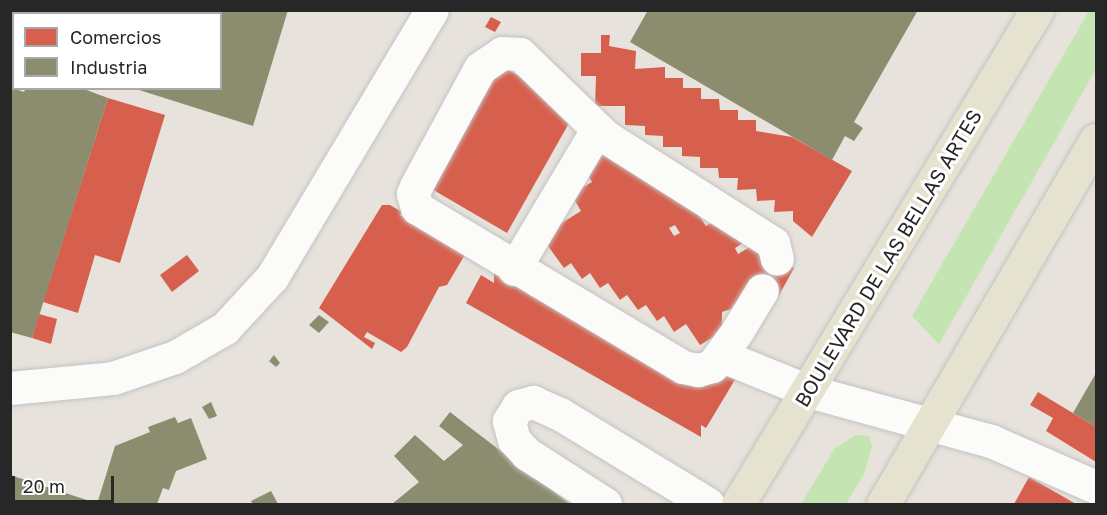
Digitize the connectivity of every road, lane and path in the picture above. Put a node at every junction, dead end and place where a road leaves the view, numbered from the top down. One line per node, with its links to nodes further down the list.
1 (432, 10): 9 (lane)
2 (1037, 10): 10 (main road, BOULEVARD DE LAS BELLAS ARTES)
3 (597, 130): 5 (lane); 6 (lane); 6 (lane)
4 (1096, 140): 11 (main road)
5 (777, 259)
6 (514, 269): 8 (lane)
7 (762, 290): 8 (lane)
8 (730, 342): 10 (lane)
9 (10, 388)
10 (808, 391): 11 (lane); 15 (main road, BOULEVARD DE LAS BELLAS ARTES)
11 (933, 425): 12 (lane); 16 (main road)
12 (1096, 487)
13 (605, 504): 14 (lane)
14 (708, 504)
15 (738, 504)
16 (883, 504)

